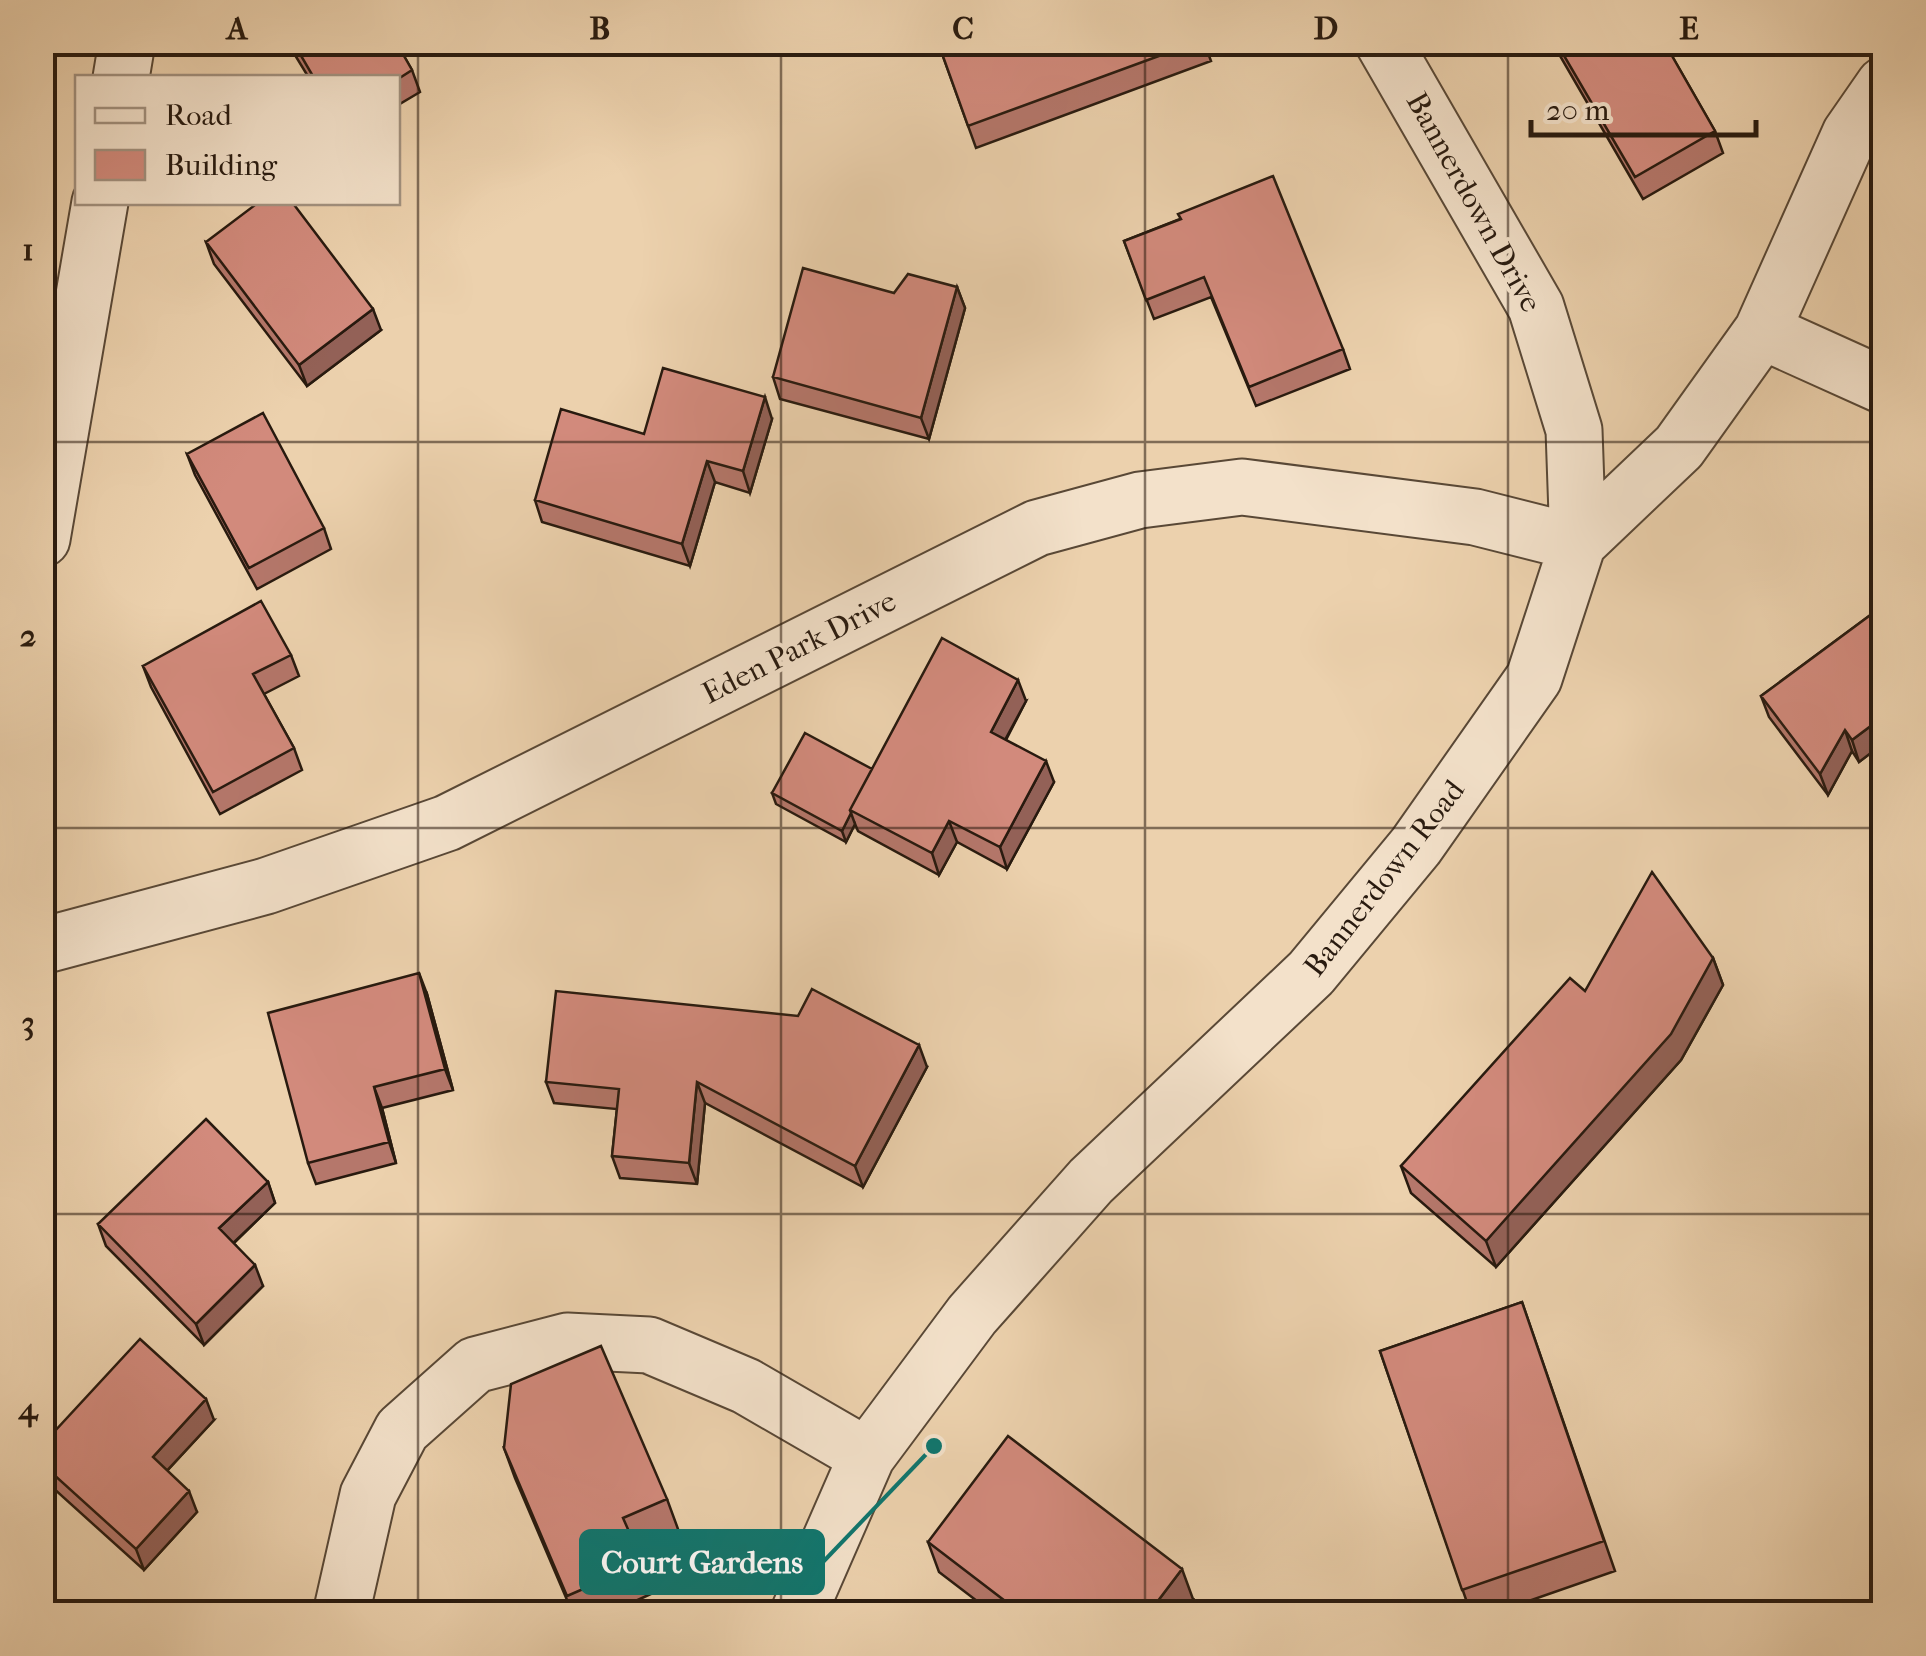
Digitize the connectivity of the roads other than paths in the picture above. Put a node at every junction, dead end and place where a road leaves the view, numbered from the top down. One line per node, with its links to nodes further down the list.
1 (127, 42): 3 (street)
2 (1383, 42): 9 (street, Bannerdown Drive)
3 (122, 75)
4 (1884, 85): 6 (street, Bannerdown Road)
5 (99, 205): 8 (street)
6 (1762, 331): 7 (street); 9 (street, Bannerdown Road)
7 (1884, 386)
8 (42, 539)
9 (1578, 543): 10 (street, Eden Park Drive); 11 (street, Bannerdown Road)
10 (42, 946)
11 (867, 1456): 12 (street); 13 (street, Bannerdown Road)
12 (341, 1614)
13 (798, 1614)

